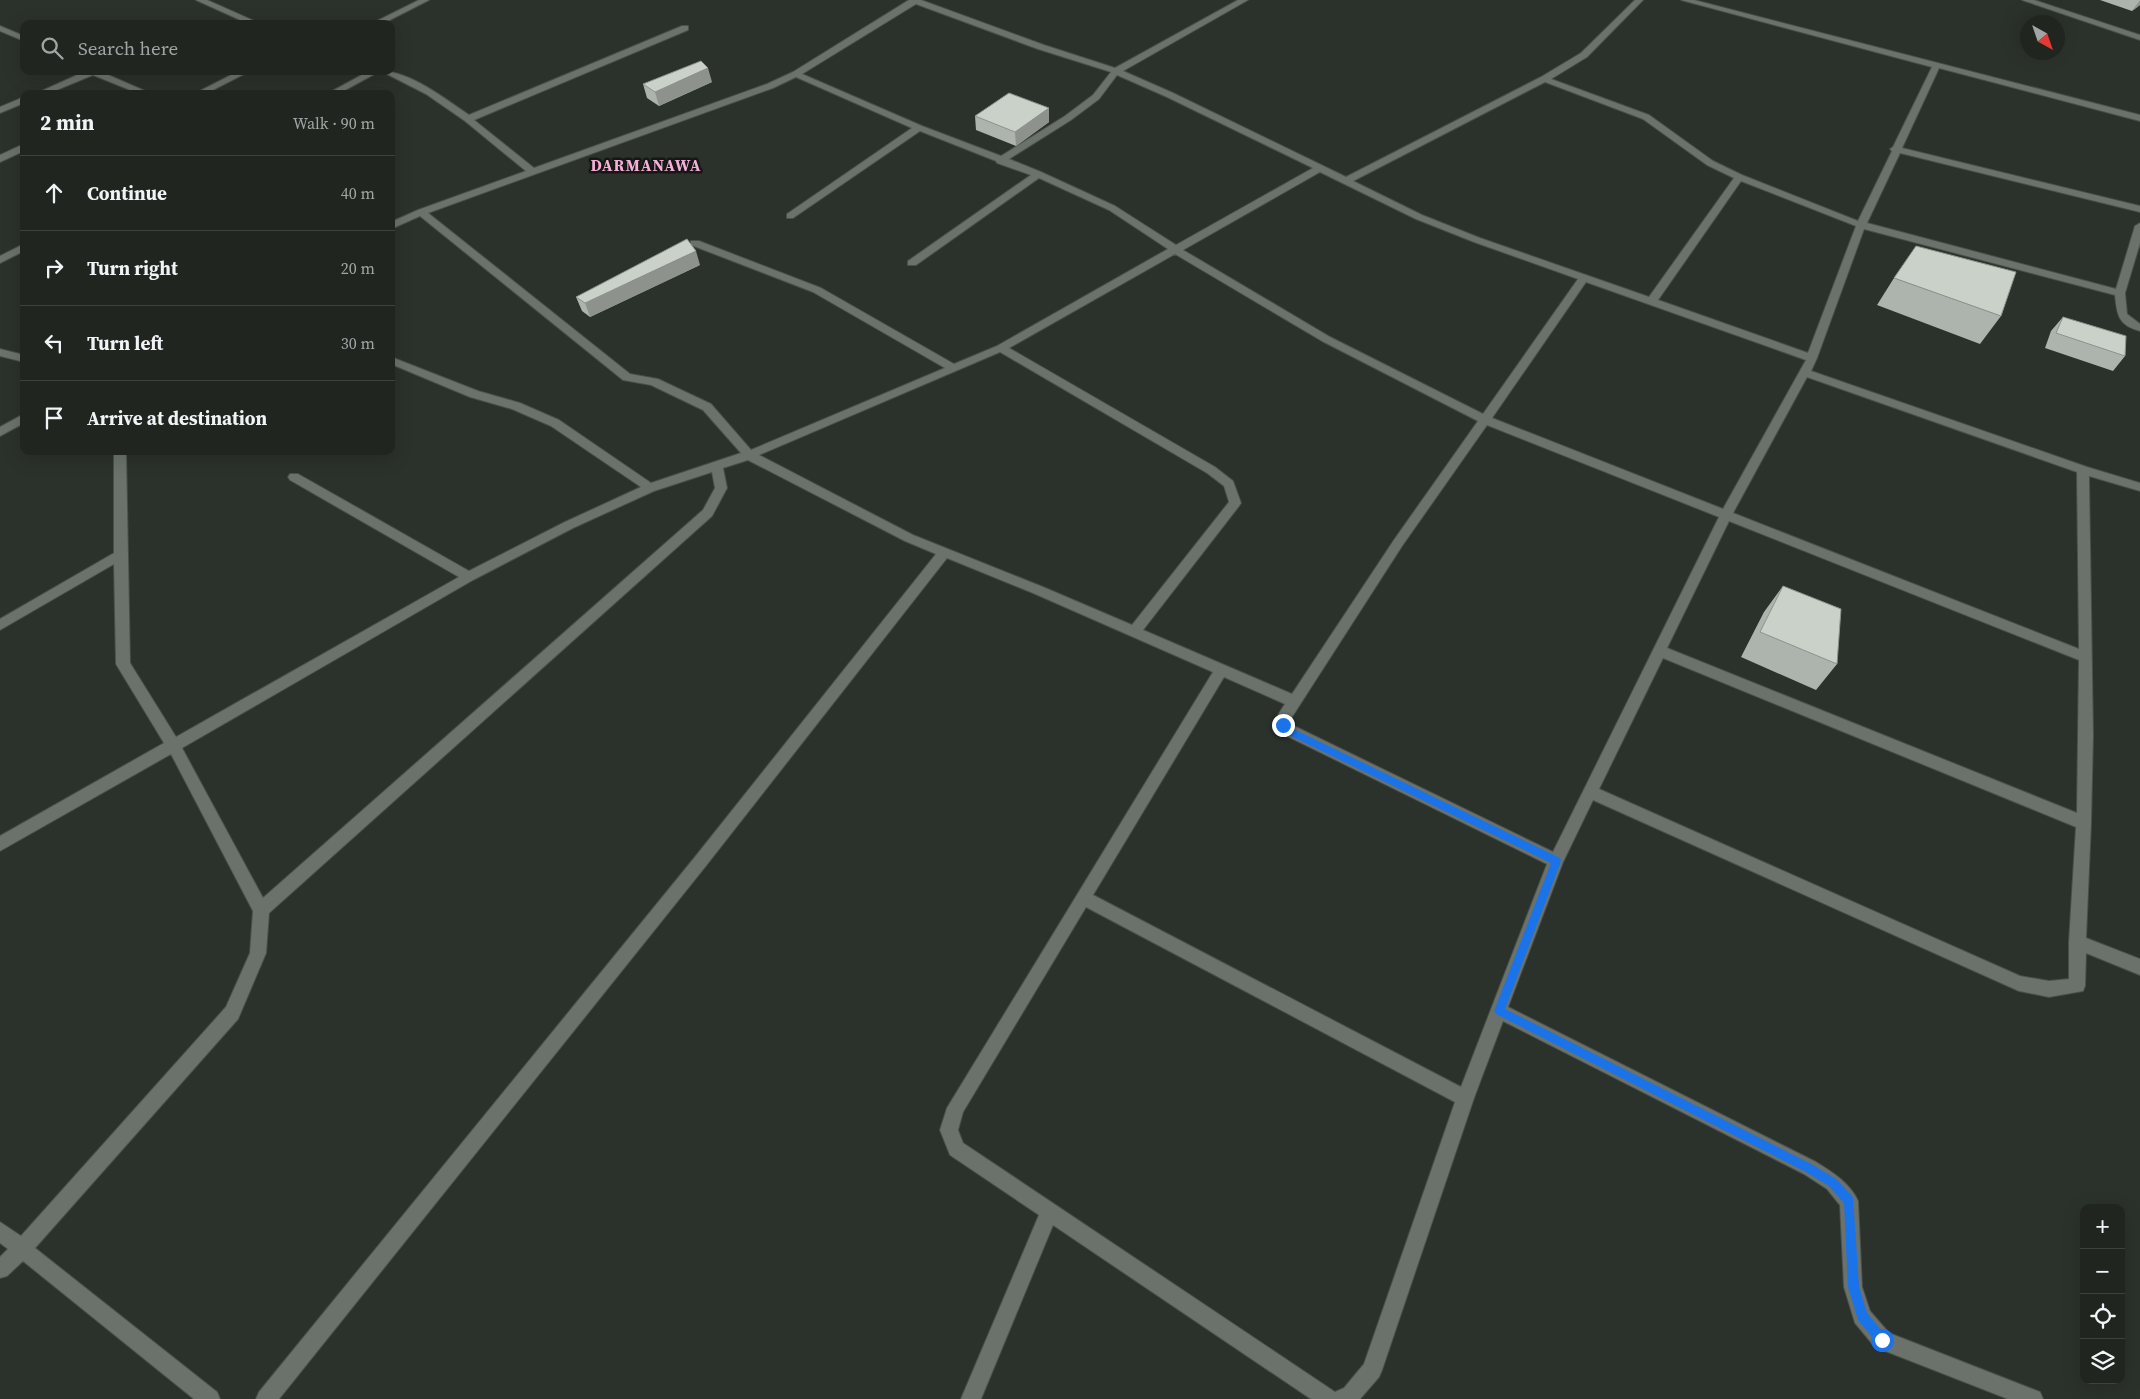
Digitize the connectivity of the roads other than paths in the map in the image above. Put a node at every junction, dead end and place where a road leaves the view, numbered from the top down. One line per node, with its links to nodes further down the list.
1 (200, 0): 8 (street)
2 (425, 0): 9 (street)
3 (916, 0): 15 (street); 16 (street)
4 (1244, 0): 15 (street)
5 (1639, 0): 22 (street)
6 (1685, 0): 14 (street)
7 (2026, 0): 13 (street)
8 (248, 20)
9 (383, 20)
10 (0, 28): 12 (street)
11 (685, 28): 30 (street)
12 (20, 37)
13 (2140, 38)
14 (1937, 64): 29 (street); 33 (street)
15 (1116, 71): 35 (street); 36 (street)
16 (796, 74): 31 (street); 37 (street)
17 (84, 75): 23 (street)
18 (98, 75): 24 (street)
19 (238, 75): 25 (street)
20 (368, 75): 26 (street)
21 (393, 75): 30 (street)
22 (1544, 79): 39 (street); 40 (street)
23 (48, 90)
24 (131, 90)
25 (206, 90)
26 (339, 90)
27 (20, 102): 28 (street)
28 (0, 110)
29 (2140, 118)
30 (468, 119): 37 (street)
31 (919, 128): 35 (street); 43 (street)
32 (20, 149): 34 (street)
33 (1895, 150): 41 (street); 45 (street)
34 (0, 159)
35 (1000, 161): 38 (street)
36 (1320, 168): 40 (street); 49 (street)
37 (533, 172): 42 (street)
38 (1038, 174): 49 (street); 51 (street)
39 (1738, 177): 45 (street); 54 (street)
40 (1346, 181): 52 (street)
41 (2140, 209)
42 (421, 212): 44 (street); 67 (street)
43 (790, 216)
44 (395, 224)
45 (1861, 225): 53 (street); 59 (street)
46 (2140, 226): 53 (street)
47 (695, 243): 61 (street)
48 (20, 249): 50 (street)
49 (1176, 250): 56 (street); 64 (street)
50 (0, 260)
51 (912, 262)
52 (1584, 278): 54 (street); 64 (street)
53 (2120, 293): 55 (street)
54 (1652, 301): 59 (street)
55 (2140, 328)
56 (1000, 348): 61 (street); 78 (street)
57 (0, 352): 58 (street)
58 (20, 358)
59 (1812, 358): 62 (street)
60 (395, 362): 72 (street)
61 (955, 369): 67 (street)
62 (1803, 372): 69 (street); 73 (street)
63 (20, 420): 65 (street)
64 (1484, 420): 73 (street); 82 (street)
65 (0, 432)
66 (120, 455): 75 (street)
67 (750, 455): 68 (street); 74 (street)
68 (717, 466): 72 (street); 89 (street)
69 (2082, 470): 71 (street); 80 (street)
70 (294, 477): 76 (street)
71 (2140, 487)
72 (650, 488): 76 (street)
73 (1726, 515): 79 (street); 80 (street)
74 (945, 552): 78 (street); 99 (street)
75 (120, 555): 77 (street); 83 (street)
76 (469, 577): 83 (street)
77 (0, 625)
78 (1134, 631): 81 (street)
79 (1660, 651): 84 (street); 85 (street)
80 (2085, 657): 85 (street)
81 (1222, 669): 82 (street); 88 (street)
82 (1295, 702): 87 (street)
83 (173, 745): 86 (street); 89 (street)
84 (1590, 792): 87 (street); 90 (street)
85 (2084, 823): 90 (street)
86 (0, 844)
87 (1556, 861): 92 (street)
88 (1084, 898): 93 (street); 94 (street)
89 (260, 910): 96 (street)
90 (2077, 942): 91 (street)
91 (2140, 967)
92 (1499, 1011): 93 (street); 103 (street)
93 (1465, 1098): 102 (street)
94 (1049, 1212): 100 (street); 101 (street)
95 (0, 1231): 96 (street)
96 (22, 1249): 97 (street); 98 (street)
97 (0, 1269)
98 (210, 1399)
99 (266, 1399)
100 (971, 1399)
101 (1328, 1399)
102 (1341, 1399)
103 (2033, 1399)

